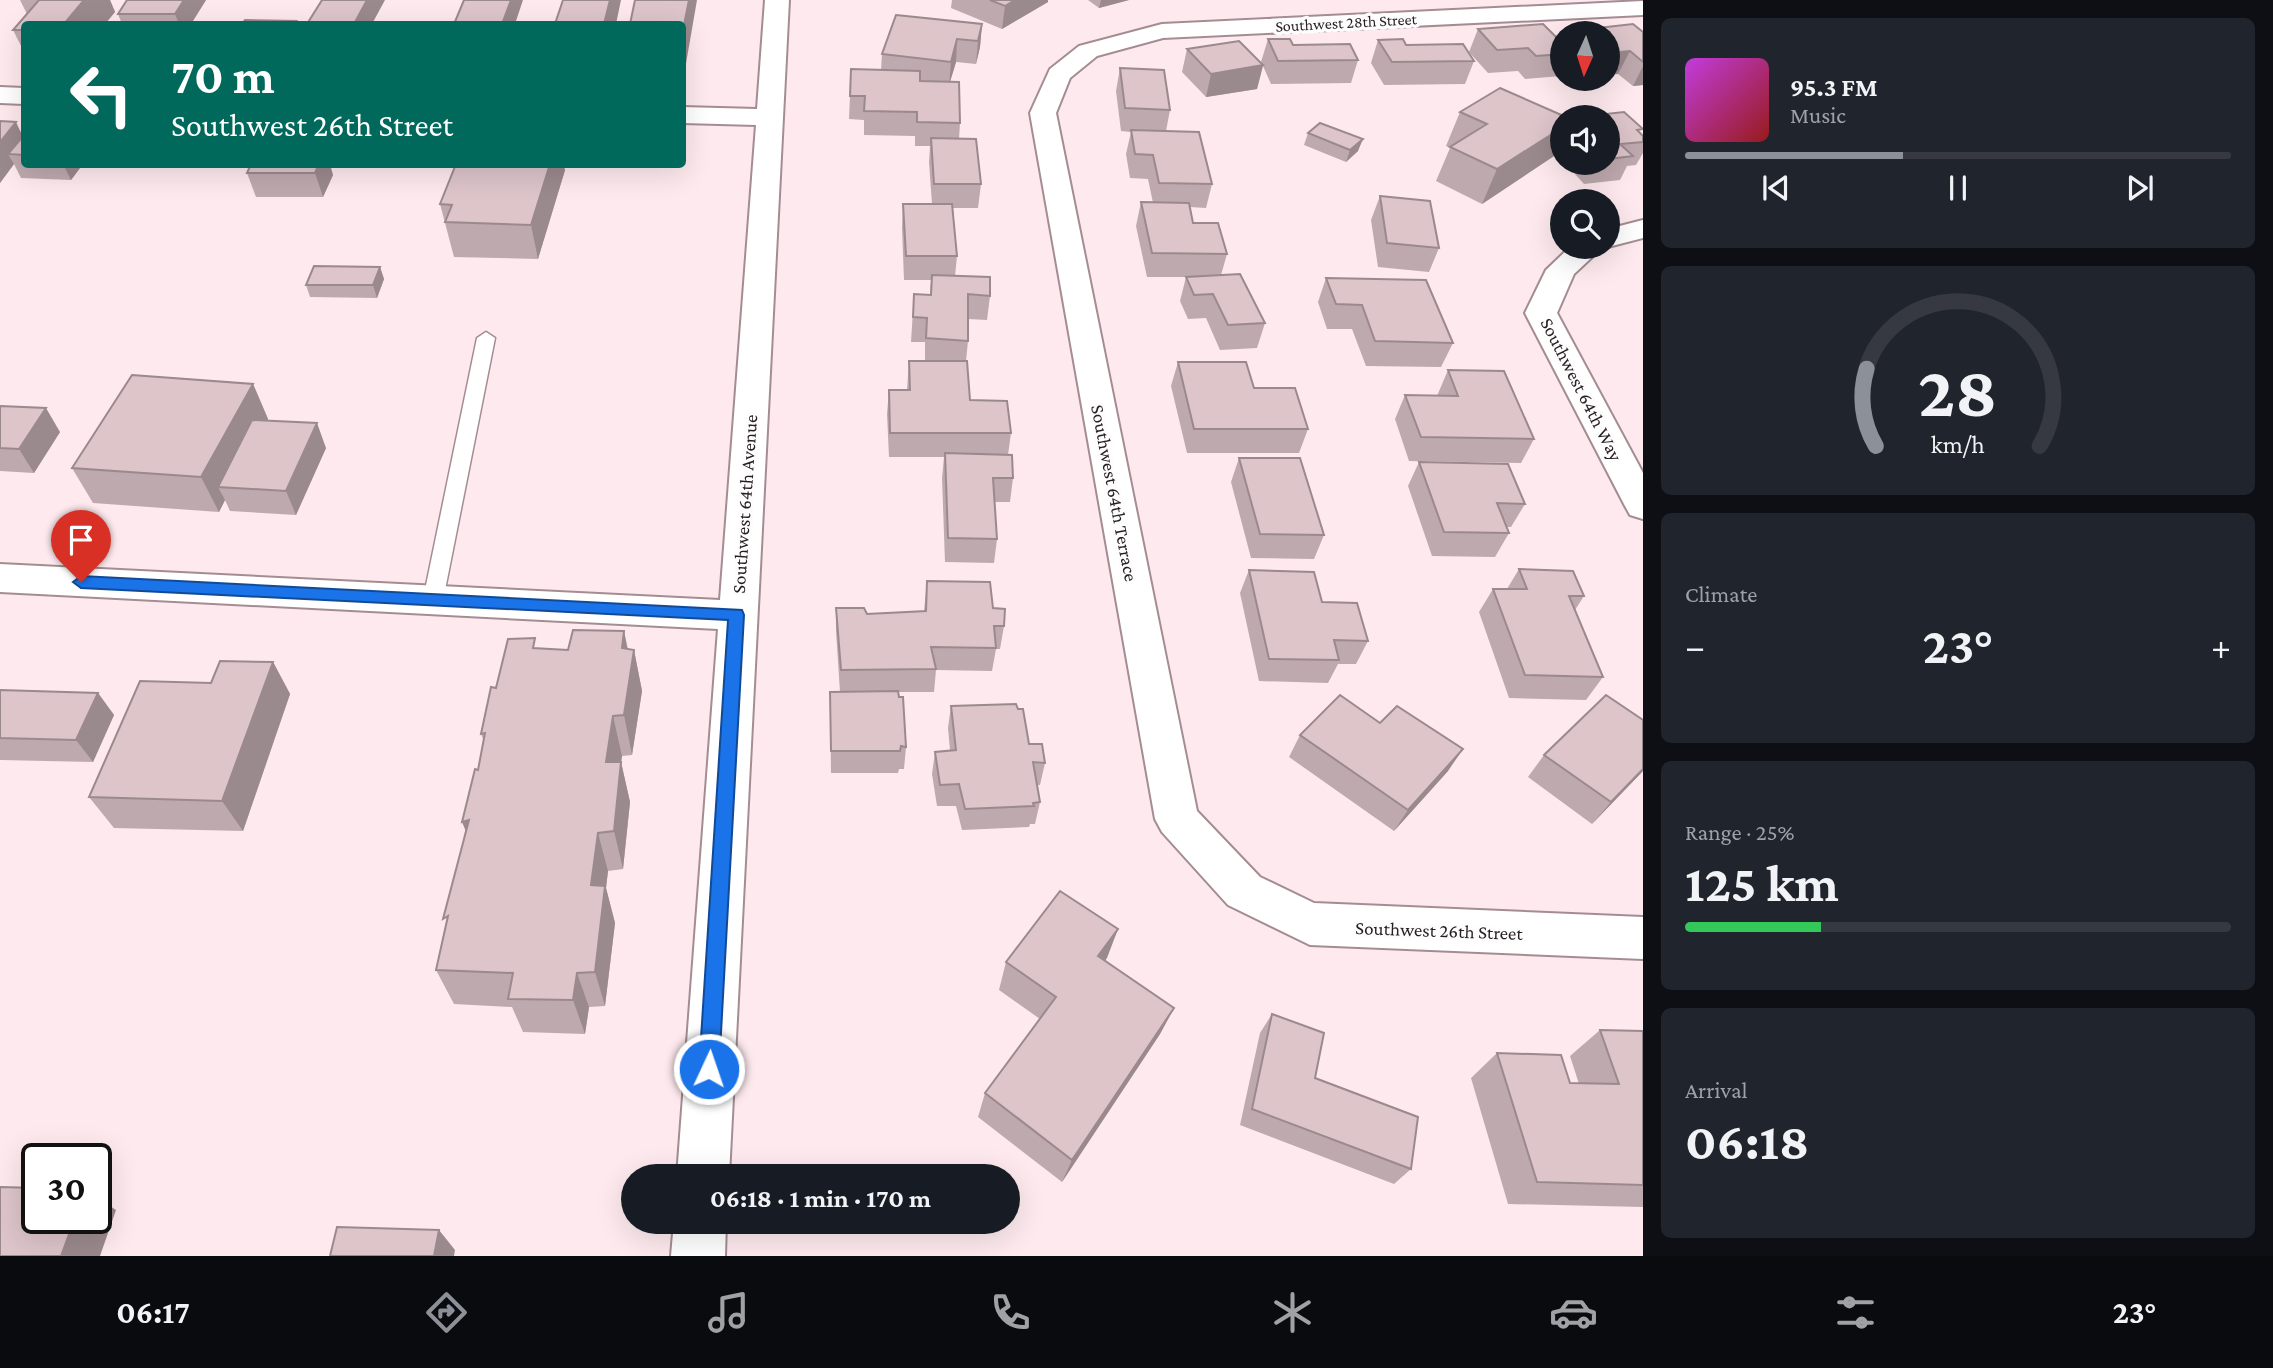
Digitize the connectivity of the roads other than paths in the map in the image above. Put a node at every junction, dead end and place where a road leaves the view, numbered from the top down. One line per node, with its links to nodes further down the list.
1 (778, 0): 7 (street, Southwest 64th Avenue)
2 (1643, 8): 3 (street, Southwest 28th Street)
3 (1059, 74): 16 (street, Southwest 64th Terrace)
4 (0, 95): 5 (street)
5 (21, 96)
6 (686, 115): 7 (street)
7 (769, 117): 15 (street, Southwest 64th Avenue)
8 (1643, 229): 9 (street)
9 (1620, 235)
10 (1574, 259): 12 (street, Southwest 64th Way)
11 (486, 338): 14 (lane)
12 (1643, 506)
13 (0, 578): 14 (street)
14 (433, 600): 15 (street)
15 (736, 615): 18 (street, Southwest 64th Avenue)
16 (1244, 891): 17 (street, Southwest 26th Street)
17 (1643, 938)
18 (704, 1164)
19 (699, 1234): 20 (street)
20 (698, 1256)

